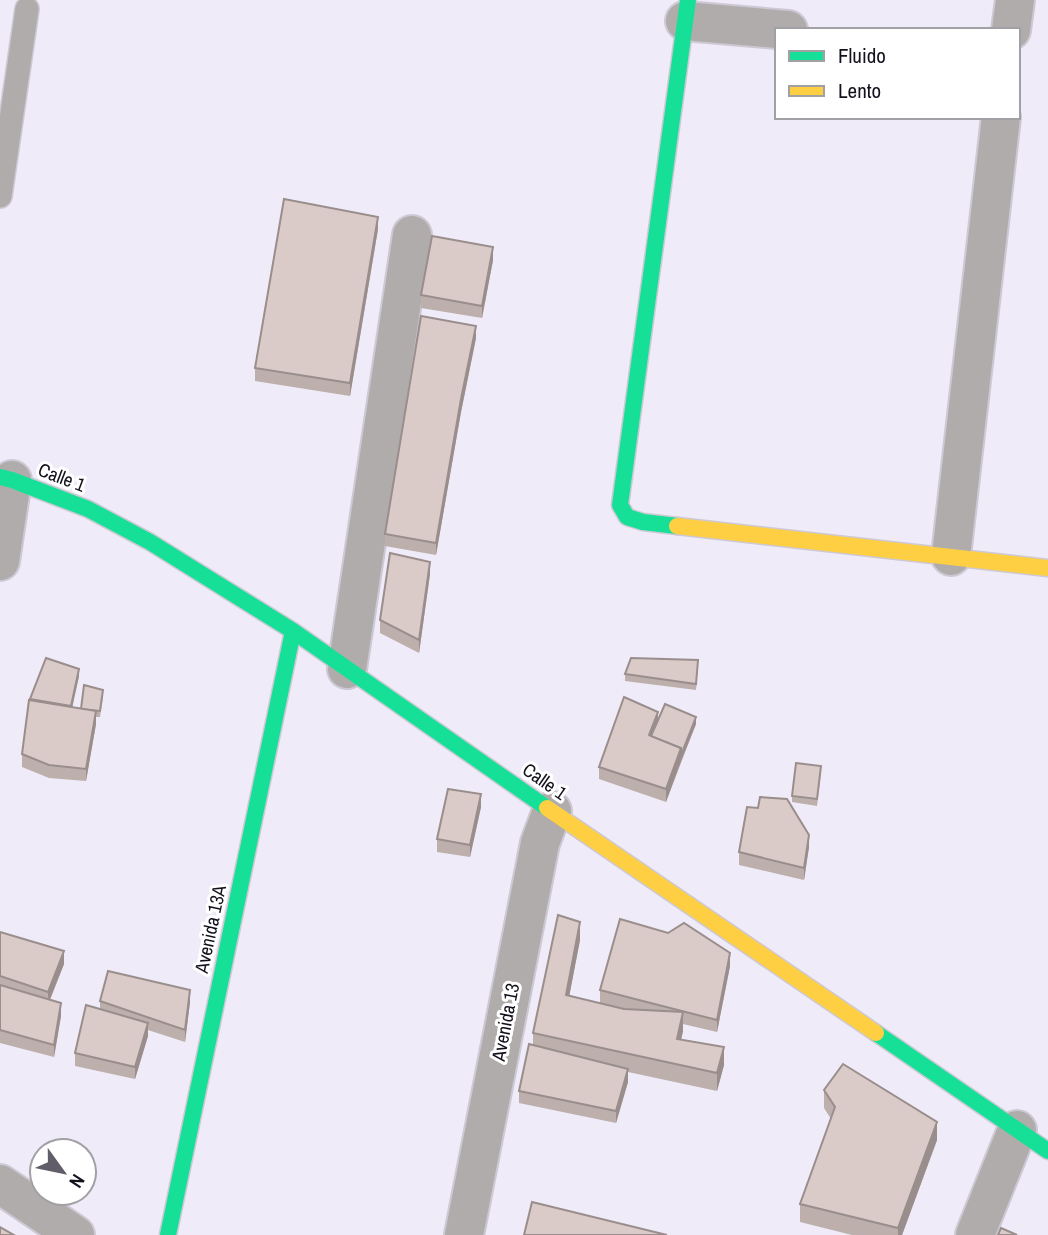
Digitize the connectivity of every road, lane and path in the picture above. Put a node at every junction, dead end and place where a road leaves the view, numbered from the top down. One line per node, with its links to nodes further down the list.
1 (1015, 0): 5 (street)
2 (27, 9): 7 (lane)
3 (686, 10): 4 (street); 10 (street)
4 (778, 28)
5 (1011, 28)
6 (1001, 119): 10 (street)
7 (0, 196)
8 (412, 235): 14 (street)
9 (6, 478): 11 (street); 13 (street, Calle 1)
10 (951, 556): 12 (street)
11 (0, 561)
12 (1048, 568)
13 (293, 631): 14 (street, Calle 1); 20 (street, Avenida 13A)
14 (347, 669): 15 (street, Calle 1)
15 (552, 811): 16 (street, Calle 1); 21 (street, Avenida 13)
16 (1017, 1130): 17 (street, Calle 1); 22 (street)
17 (1048, 1151)
18 (0, 1184): 19 (street)
19 (75, 1235)
20 (168, 1235)
21 (464, 1235)
22 (975, 1235)

